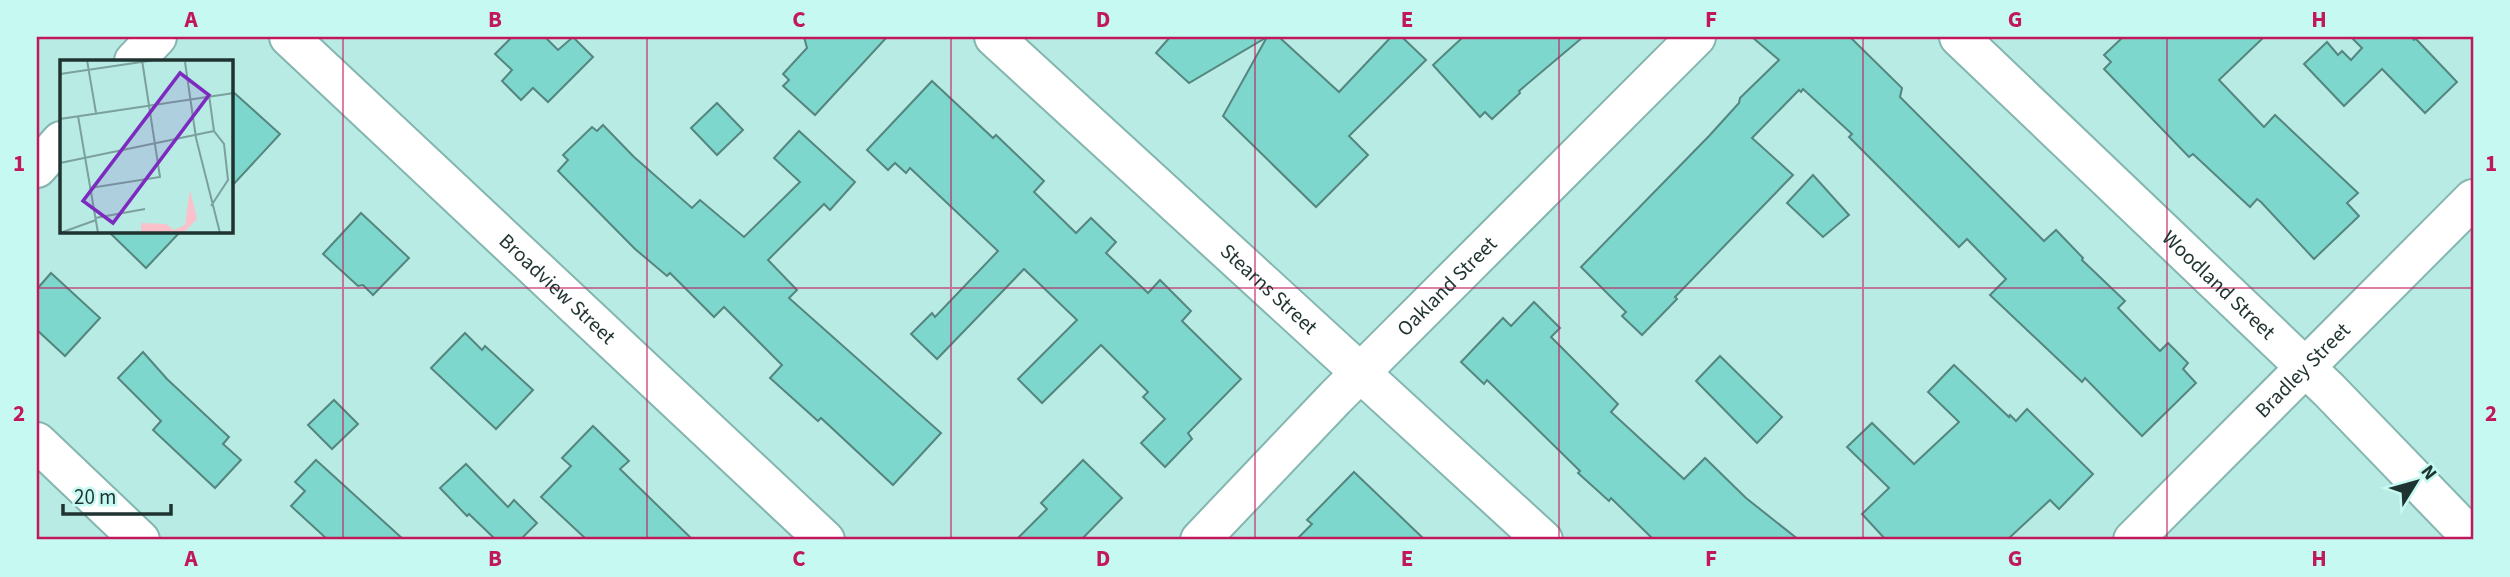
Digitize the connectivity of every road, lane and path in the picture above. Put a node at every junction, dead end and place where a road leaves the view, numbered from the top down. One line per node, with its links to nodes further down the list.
1 (156, 37): 6 (street)
2 (289, 37): 15 (street, Broadview Street)
3 (994, 37): 11 (street, Stearns Street)
4 (1696, 37): 11 (street, Oakland Street)
5 (1959, 37): 10 (street, Woodland Street)
6 (135, 60)
7 (60, 142): 8 (street)
8 (37, 168)
9 (2473, 200): 10 (street, Bradley Street)
10 (2305, 366): 13 (street, Woodland Street); 18 (street, Bradley Street)
11 (1360, 373): 16 (street, Oakland Street); 17 (street, Stearns Street)
12 (37, 442): 14 (street)
13 (2473, 539)
14 (140, 540)
15 (825, 540)
16 (1200, 540)
17 (1543, 540)
18 (2133, 540)

